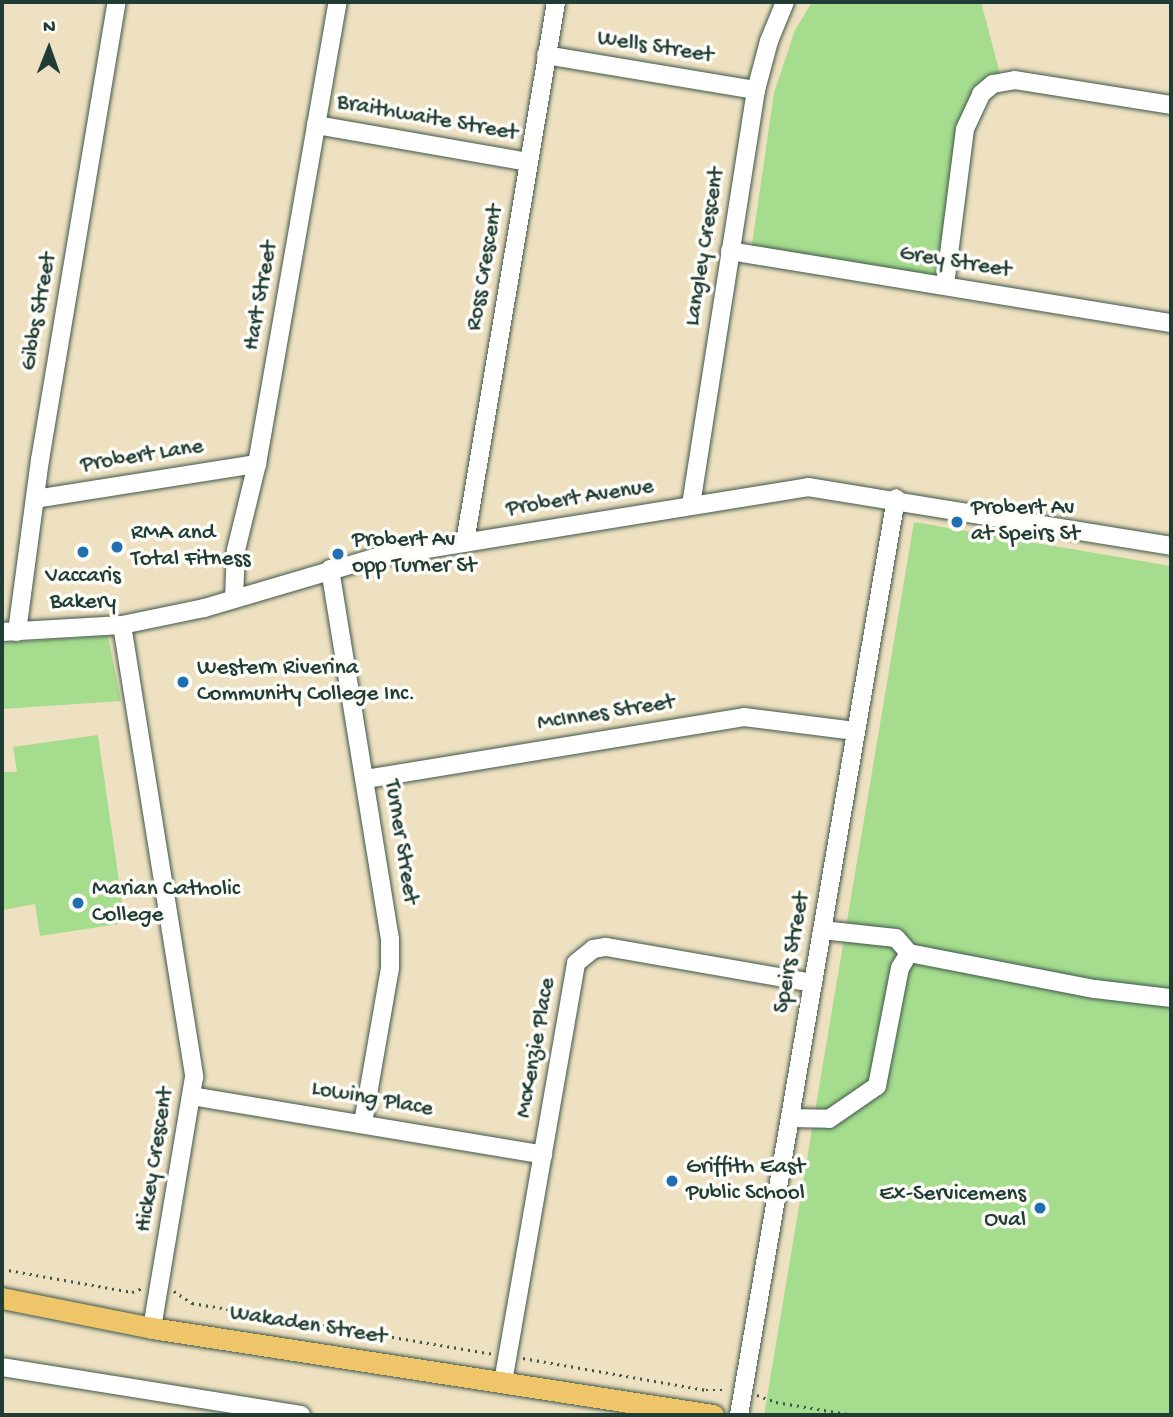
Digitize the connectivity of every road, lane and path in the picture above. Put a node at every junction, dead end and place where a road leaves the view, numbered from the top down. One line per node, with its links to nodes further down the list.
1 (117, 2): 15 (street, Gibbs Street)
2 (338, 2): 8 (street, Hart Street)
3 (556, 2): 5 (street, Ross Crescent)
4 (785, 2): 6 (street, Langley Crescent)
5 (546, 55): 6 (street, Wells Street); 9 (street, Ross Crescent)
6 (756, 90): 10 (street, Langley Crescent)
7 (1171, 105): 11 (street)
8 (316, 125): 9 (street, Braithwaite Street); 13 (street, Hart Street)
9 (528, 162): 17 (street, Ross Crescent)
10 (730, 251): 11 (street, Grey Street); 16 (street, Langley Crescent)
11 (945, 285): 12 (street, Grey Street)
12 (1171, 323)
13 (257, 464): 15 (street, Probert Lane); 20 (street, Hart Street)
14 (896, 498): 16 (street, Probert Avenue); 18 (street, Probert Avenue); 23 (street, Speirs Street)
15 (36, 499): 22 (street, Gibbs Street)
16 (691, 505): 17 (street, Probert Avenue)
17 (465, 542): 19 (street, Probert Avenue)
18 (1171, 546)
19 (330, 569): 20 (street, Probert Avenue); 24 (street, Turner Street)
20 (234, 599): 21 (street, Probert Avenue)
21 (122, 625): 22 (street, Probert Avenue); 29 (street, Hickey Crescent)
22 (9, 632)
23 (855, 731): 24 (street, McInnes Street); 25 (street, Speirs Street)
24 (366, 779): 31 (street, Turner Street)
25 (822, 930): 26 (street); 27 (street, Speirs Street)
26 (909, 953): 28 (street); 30 (street)
27 (812, 983): 30 (street, Speirs Street); 32 (street, McKenzie Place)
28 (1171, 998)
29 (192, 1096): 31 (street, Lowing Place); 34 (street, Hickey Crescent)
30 (790, 1118): 40 (street, Speirs Street)
31 (363, 1123): 32 (street, Lowing Place)
32 (543, 1155): 37 (street, McKenzie Place)
33 (2, 1269): 34 (path)
34 (159, 1292): 36 (street, Hickey Crescent); 37 (path)
35 (2, 1298): 36 (main road, Wakaden Street)
36 (152, 1328): 39 (main road, Wakaden Street)
37 (507, 1357): 39 (street, McKenzie Place); 40 (path)
38 (2, 1367): 42 (street)
39 (503, 1382): 41 (main road, Wakaden Street)
40 (743, 1393): 44 (street, Speirs Street); 45 (path)
41 (605, 1408): 43 (main road, Wakaden Street)
42 (301, 1415)
43 (713, 1415)
44 (739, 1415)
45 (854, 1415)

